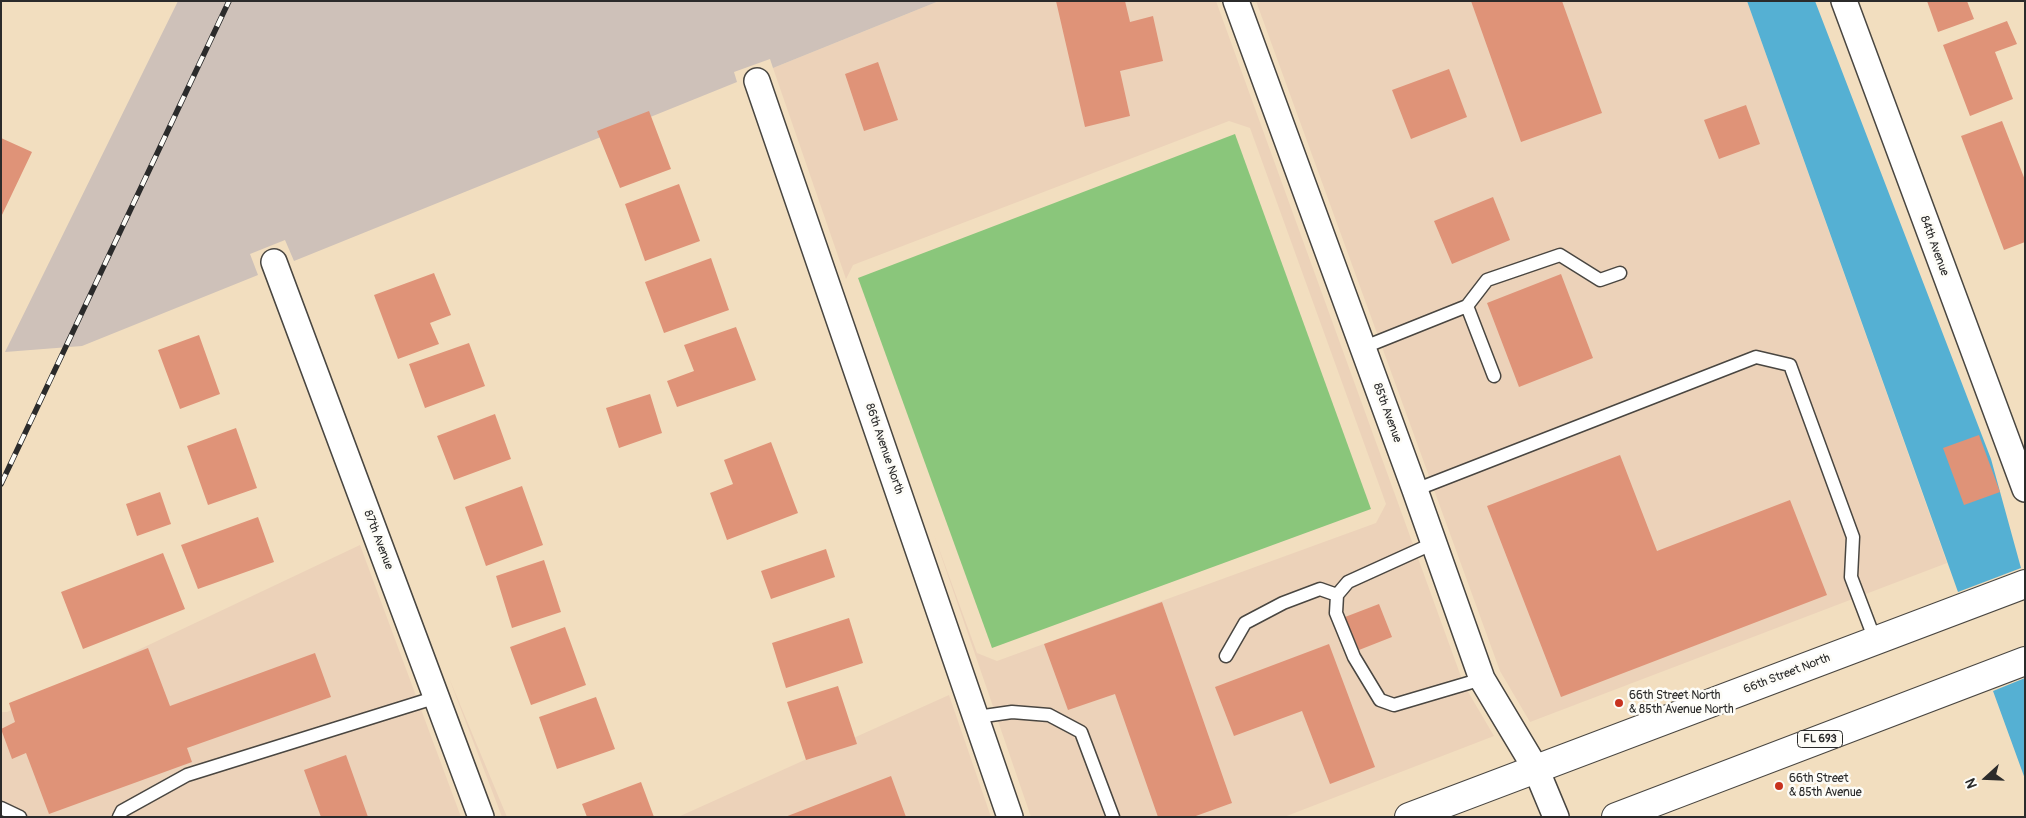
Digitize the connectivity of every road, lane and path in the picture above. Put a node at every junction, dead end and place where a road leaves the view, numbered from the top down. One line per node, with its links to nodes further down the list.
1 (1236, 1): 7 (street, 85th Avenue)
2 (1844, 1): 9 (street, 84th Avenue)
3 (757, 81): 20 (street, 86th Avenue North)
4 (274, 262): 19 (street, 87th Avenue)
5 (1620, 272): 6 (lane)
6 (1467, 306): 7 (lane); 8 (lane)
7 (1362, 348): 11 (street, 85th Avenue)
8 (1494, 376)
9 (2018, 455): 10 (street, 84th Avenue)
10 (2025, 489)
11 (1415, 490): 12 (street, 85th Avenue); 15 (lane)
12 (1434, 543): 14 (lane); 18 (street, 85th Avenue)
13 (2025, 584): 15 (main road, 66th Street North)
14 (1338, 595): 16 (lane); 18 (lane)
15 (1875, 640): 21 (main road, 66th Street North)
16 (1226, 656)
17 (2025, 661): 30 (main road, FL 693)
18 (1482, 679): 21 (street, 85th Avenue)
19 (437, 696): 24 (lane); 25 (street, 87th Avenue)
20 (977, 717): 26 (street, 86th Avenue North); 27 (lane)
21 (1536, 769): 28 (main road, 66th Street North); 29 (street, 85th Avenue)
22 (1, 808): 23 (lane)
23 (20, 817)
24 (119, 817)
25 (482, 817)
26 (1010, 817)
27 (1113, 817)
28 (1409, 817)
29 (1556, 817)
30 (1616, 817)

